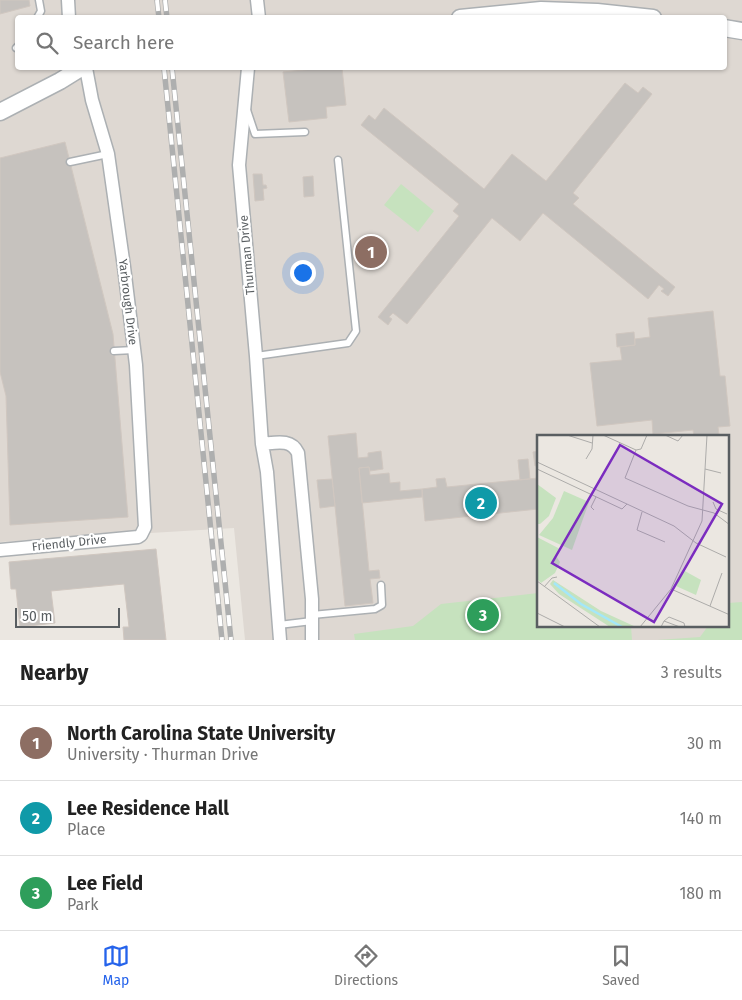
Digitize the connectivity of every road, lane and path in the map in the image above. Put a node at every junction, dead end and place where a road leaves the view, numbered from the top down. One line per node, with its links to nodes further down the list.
1 (39, 0): 5 (lane)
2 (68, 0): 6 (street)
3 (257, 0): 7 (street)
4 (540, 5): 8 (street); 9 (street)
5 (39, 15)
6 (69, 15)
7 (259, 15)
8 (478, 15)
9 (626, 15)
10 (727, 28): 11 (street)
11 (742, 31)
12 (78, 70): 16 (street)
13 (86, 70): 18 (street, Yarbrough Drive)
14 (248, 70): 15 (street, Thurman Drive)
15 (245, 104): 17 (lane); 23 (street, Thurman Drive)
16 (0, 112)
17 (306, 132)
18 (108, 154): 20 (lane); 21 (street, Yarbrough Drive)
19 (338, 160): 23 (lane)
20 (70, 162)
21 (134, 350): 22 (lane); 25 (street, Yarbrough Drive)
22 (114, 352)
23 (256, 356): 24 (street, Thurman Drive)
24 (262, 444): 28 (street); 29 (street, Thurman Drive)
25 (138, 537): 26 (street, Friendly Drive)
26 (0, 550)
27 (381, 585): 28 (lane)
28 (312, 618): 29 (lane); 31 (street)
29 (279, 625): 30 (street, Thurman Drive)
30 (280, 640)
31 (312, 640)

